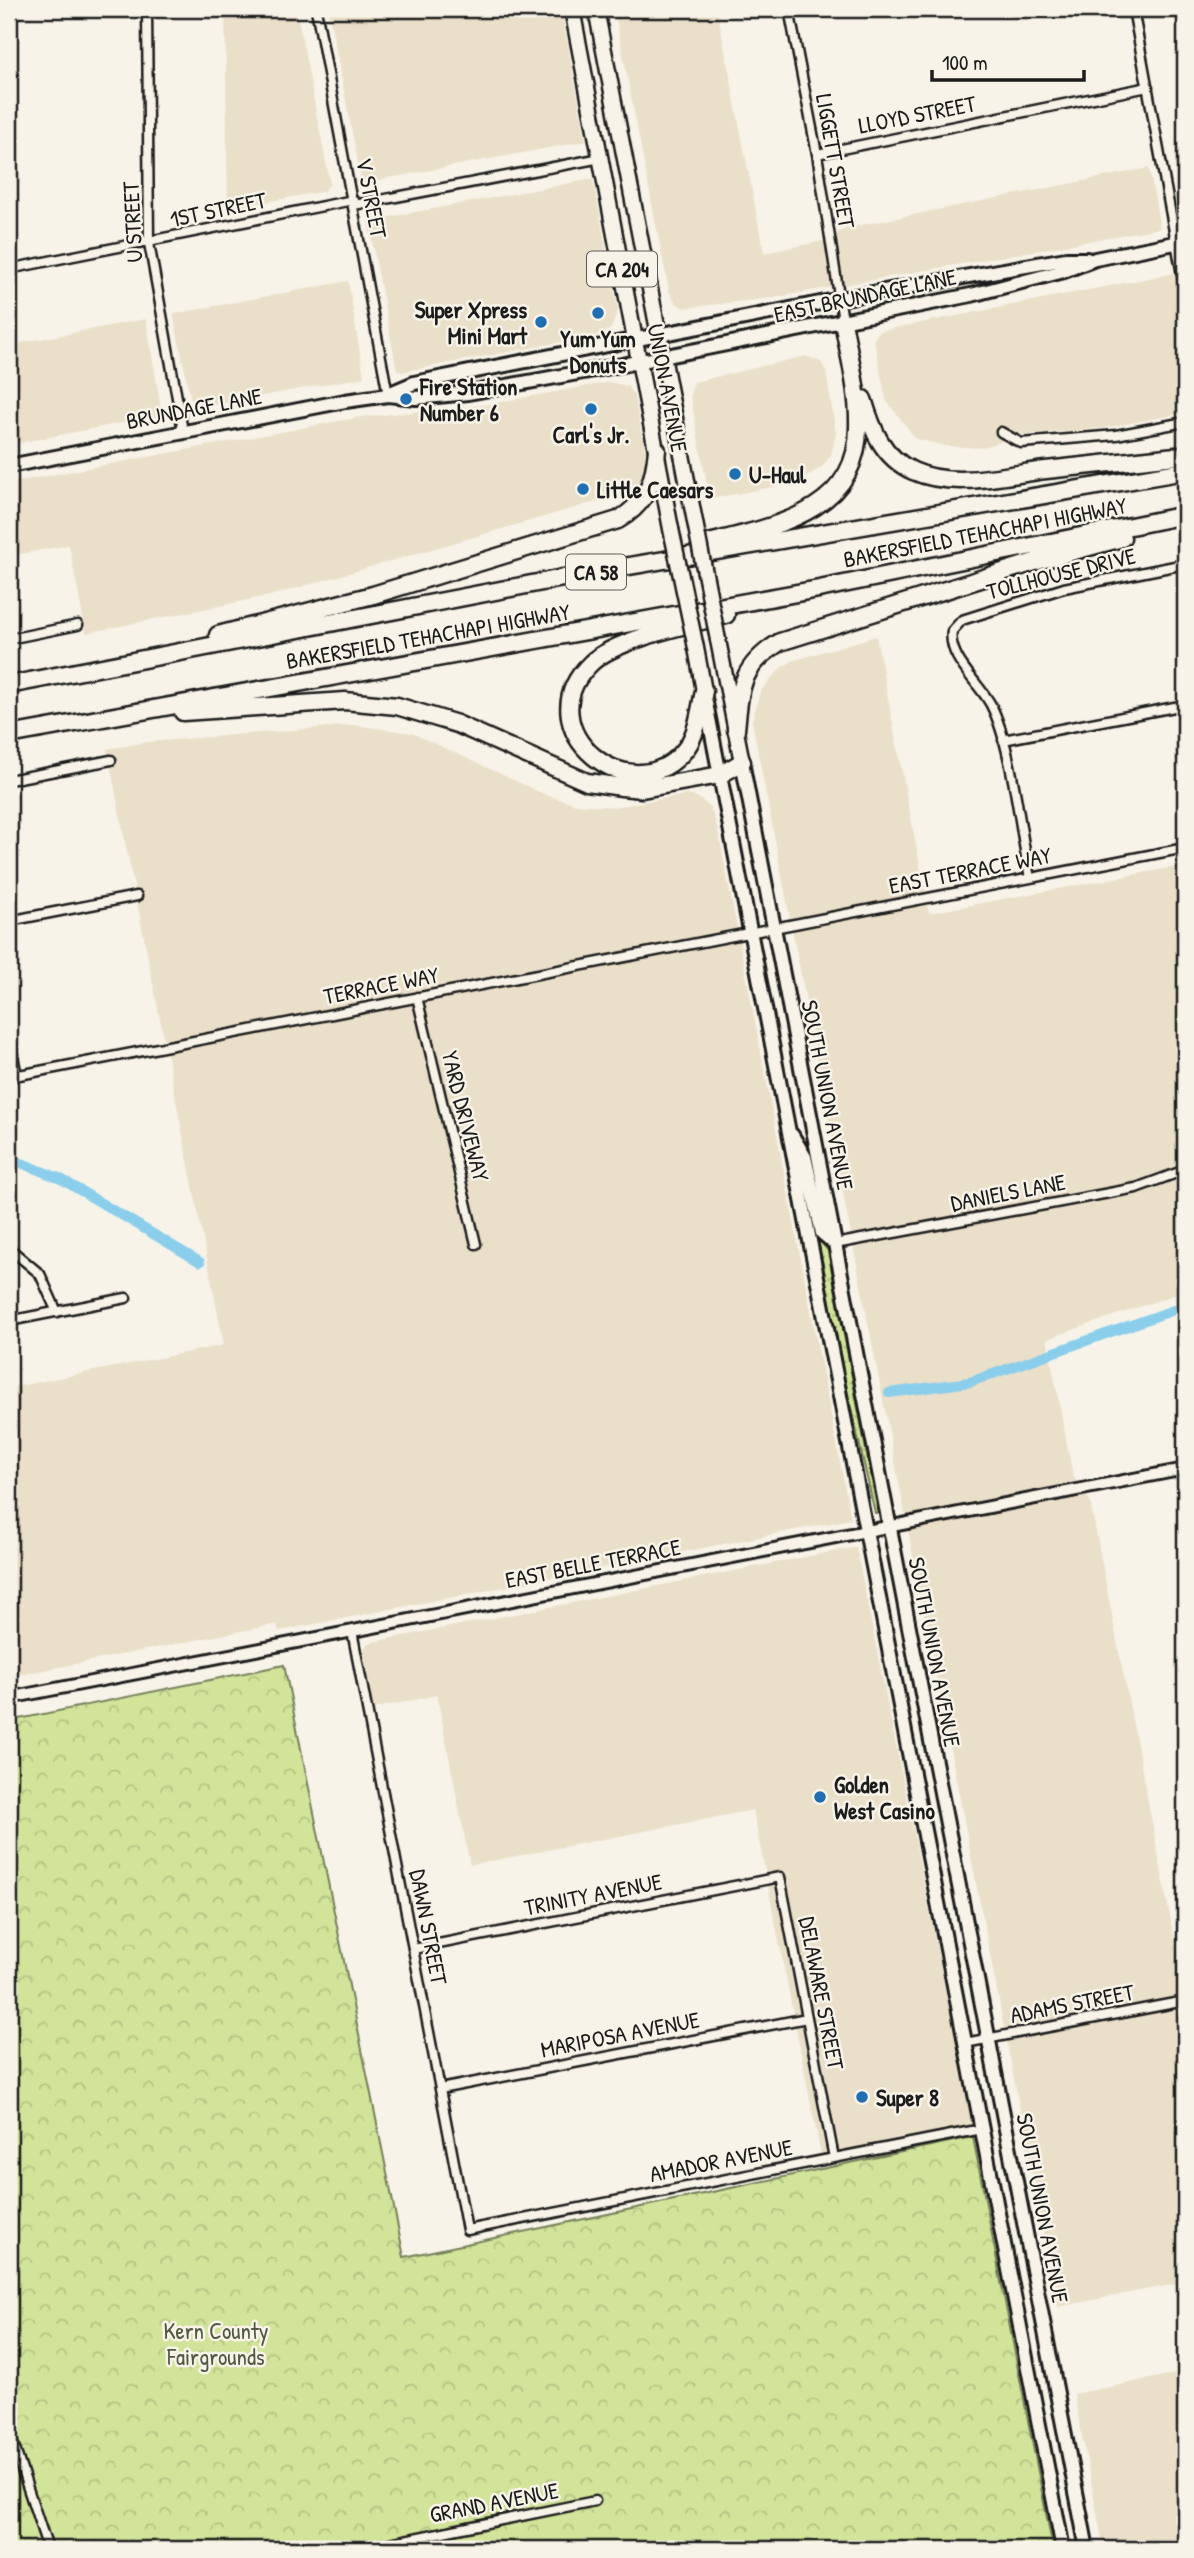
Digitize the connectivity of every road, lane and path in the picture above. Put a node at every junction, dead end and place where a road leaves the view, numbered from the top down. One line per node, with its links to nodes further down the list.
1 (147, 9): 13 (street, U STREET)
2 (316, 9): 10 (street, V STREET)
3 (572, 9): 9 (highway, UNION AVENUE / CA 204)
4 (596, 9): 19 (highway, UNION AVENUE / CA 204)
5 (790, 9): 8 (street, LIGGETT STREET)
6 (1133, 9): 7 (street)
7 (1148, 88): 8 (street, LLOYD STREET); 12 (street)
8 (817, 154): 17 (street, LIGGETT STREET)
9 (601, 158): 10 (street, 1ST STREET); 20 (highway, UNION AVENUE / CA 204)
10 (353, 202): 13 (street, 1ST STREET); 24 (street, V STREET)
11 (9, 238): 15 (street)
12 (1181, 242): 14 (main road, EAST BRUNDAGE LANE); 16 (street)
13 (149, 243): 15 (street, 1ST STREET); 26 (street, U STREET)
14 (1095, 259): 17 (main road, EAST BRUNDAGE LANE); 18 (main road, EAST BRUNDAGE LANE)
15 (10, 269)
16 (1185, 290)
17 (839, 300): 18 (street, LIGGETT STREET); 19 (main road, EAST BRUNDAGE LANE)
18 (843, 321): 21 (main road, EAST BRUNDAGE LANE); 23 (highway)
19 (660, 336): 20 (main road, EAST BRUNDAGE LANE); 21 (highway, UNION AVENUE / CA 204)
20 (636, 341): 22 (highway, UNION AVENUE / CA 204); 24 (main road, BRUNDAGE LANE)
21 (664, 357): 22 (main road, EAST BRUNDAGE LANE); 44 (highway, UNION AVENUE / CA 204, bridge)
22 (640, 362): 24 (main road, BRUNDAGE LANE); 28 (highway, UNION AVENUE / CA 204)
23 (854, 381): 29 (highway); 35 (highway)
24 (388, 394): 26 (main road, BRUNDAGE LANE)
25 (1185, 422): 27 (street)
26 (183, 431): 30 (main road, BRUNDAGE LANE)
27 (1001, 432)
28 (657, 450): 39 (highway); 41 (highway, UNION AVENUE / CA 204, bridge)
29 (1185, 455)
30 (9, 466)
31 (1185, 471): 35 (highway, BAKERSFIELD TEHACHAPI HIGHWAY / CA 58)
32 (1185, 515): 36 (highway, BAKERSFIELD TEHACHAPI HIGHWAY / CA 58)
33 (1185, 521): 44 (highway)
34 (1185, 564): 46 (street, TOLLHOUSE DRIVE)
35 (594, 572): 39 (highway, BAKERSFIELD TEHACHAPI HIGHWAY / CA 58)
36 (819, 589): 41 (highway); 43 (highway, BAKERSFIELD TEHACHAPI HIGHWAY / CA 58)
37 (78, 625): 38 (street)
38 (9, 639)
39 (94, 668): 40 (highway, BAKERSFIELD TEHACHAPI HIGHWAY / CA 58)
40 (9, 685)
41 (704, 691): 49 (main road, UNION AVENUE)
42 (1185, 705): 46 (street)
43 (96, 719): 45 (highway, BAKERSFIELD TEHACHAPI HIGHWAY / CA 58); 49 (highway)
44 (736, 730): 48 (highway, UNION AVENUE / CA 204)
45 (9, 735)
46 (1003, 740): 52 (street)
47 (111, 760): 50 (street)
48 (742, 762): 49 (highway); 55 (main road, SOUTH UNION AVENUE)
49 (720, 775): 55 (main road, SOUTH UNION AVENUE)
50 (9, 780)
51 (1185, 848): 52 (street, EAST TERRACE WAY)
52 (1030, 878): 55 (street, EAST TERRACE WAY)
53 (137, 896): 54 (street)
54 (9, 921)
55 (762, 930): 56 (street, TERRACE WAY); 59 (main road, SOUTH UNION AVENUE); 62 (main road, SOUTH UNION AVENUE)
56 (418, 998): 58 (street, TERRACE WAY); 61 (street, YARD DRIVEWAY)
57 (9, 1035): 58 (street)
58 (13, 1076)
59 (789, 1132): 62 (main road); 69 (main road, SOUTH UNION AVENUE)
60 (1185, 1170): 62 (street, DANIELS LANE)
61 (476, 1244)
62 (835, 1244): 68 (main road, SOUTH UNION AVENUE)
63 (9, 1248): 65 (street)
64 (126, 1298): 65 (street)
65 (57, 1312): 66 (street)
66 (9, 1321)
67 (1185, 1469): 68 (street, EAST BELLE TERRACE)
68 (890, 1526): 69 (street, EAST BELLE TERRACE); 76 (main road, SOUTH UNION AVENUE)
69 (866, 1531): 70 (street, EAST BELLE TERRACE); 77 (main road, SOUTH UNION AVENUE)
70 (352, 1631): 71 (street, EAST BELLE TERRACE); 73 (street, DAWN STREET)
71 (9, 1698)
72 (780, 1877): 73 (street, TRINITY AVENUE); 75 (street, DELAWARE STREET)
73 (413, 1949): 78 (street, DAWN STREET)
74 (1185, 2001): 76 (street, ADAMS STREET)
75 (807, 2018): 78 (street, MARIPOSA AVENUE); 80 (street, DELAWARE STREET)
76 (988, 2038): 77 (street, ADAMS STREET); 87 (main road, SOUTH UNION AVENUE)
77 (965, 2043): 79 (main road, SOUTH UNION AVENUE)
78 (440, 2089): 81 (street, DAWN STREET)
79 (982, 2129): 80 (street, AMADOR AVENUE); 86 (main road, SOUTH UNION AVENUE)
80 (835, 2158): 81 (street, AMADOR AVENUE)
81 (467, 2230)
82 (9, 2431): 84 (street)
83 (595, 2501): 85 (street, GRAND AVENUE)
84 (48, 2549)
85 (360, 2549)
86 (1063, 2549)
87 (1087, 2549)

